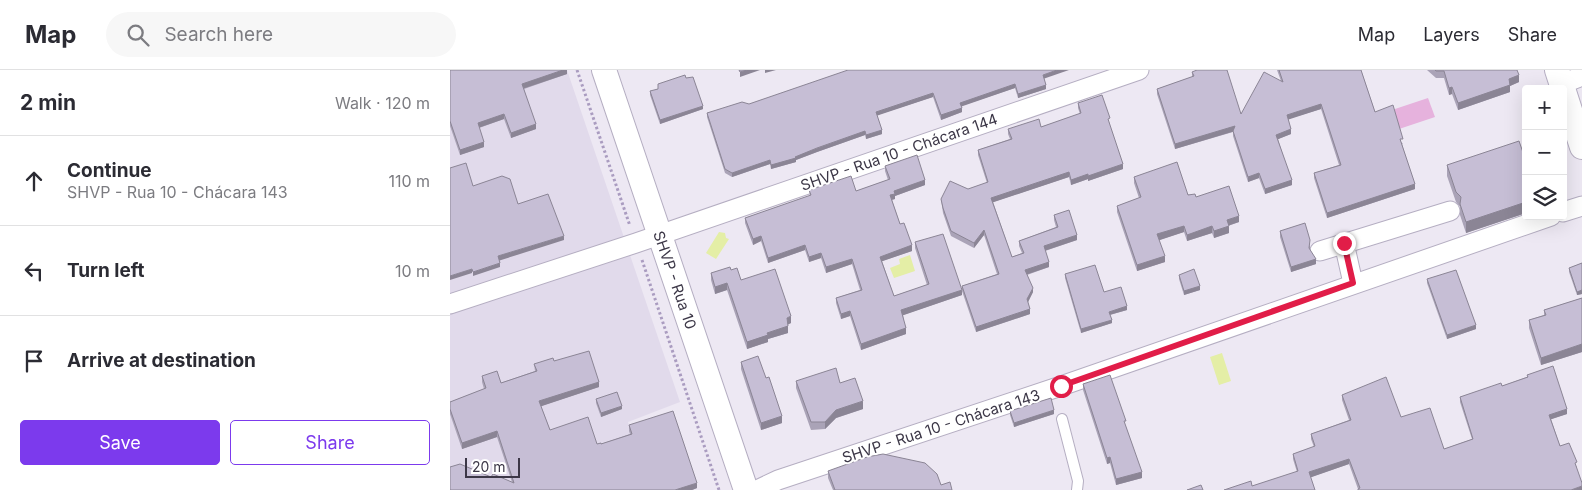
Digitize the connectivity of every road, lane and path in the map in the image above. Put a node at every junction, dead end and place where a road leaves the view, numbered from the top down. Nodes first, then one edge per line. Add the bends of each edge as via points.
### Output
1 (577, 70) edge
2 (604, 70) edge
3 (1139, 70) edge
4 (1567, 77) edge
5 (1582, 147) edge
6 (1582, 206) edge
7 (1450, 211) dead end
8 (1567, 211) edge
9 (1539, 220) edge
10 (660, 234) junction
11 (636, 243) junction
12 (1344, 243) junction
13 (1320, 251) dead end
14 (1353, 283) junction
15 (450, 304) edge
16 (1062, 419) dead end
17 (719, 490) edge
18 (746, 490) edge
19 (757, 490) edge
20 (1076, 490) edge

1 - 11 path
2 - 10 street, SHVP - Rua 10
3 - 10 street, SHVP - Rua 10 - Chácara 144
4 - 5 street
6 - 8 street
7 - 12 street
9 - 14 street, SHVP - Rua 10 - Chácara 143
10 - 11 street, SHVP - Rua 10 - Chácara 144
10 - 18 street, SHVP - Rua 10
11 - 15 street, SHVP - Rua 10 - Chácara 144
11 - 17 path
12 - 13 street
12 - 14 street
14 - 19 street, SHVP - Rua 10 - Chácara 143 via 778,480
16 - 20 lane via 1078,481

